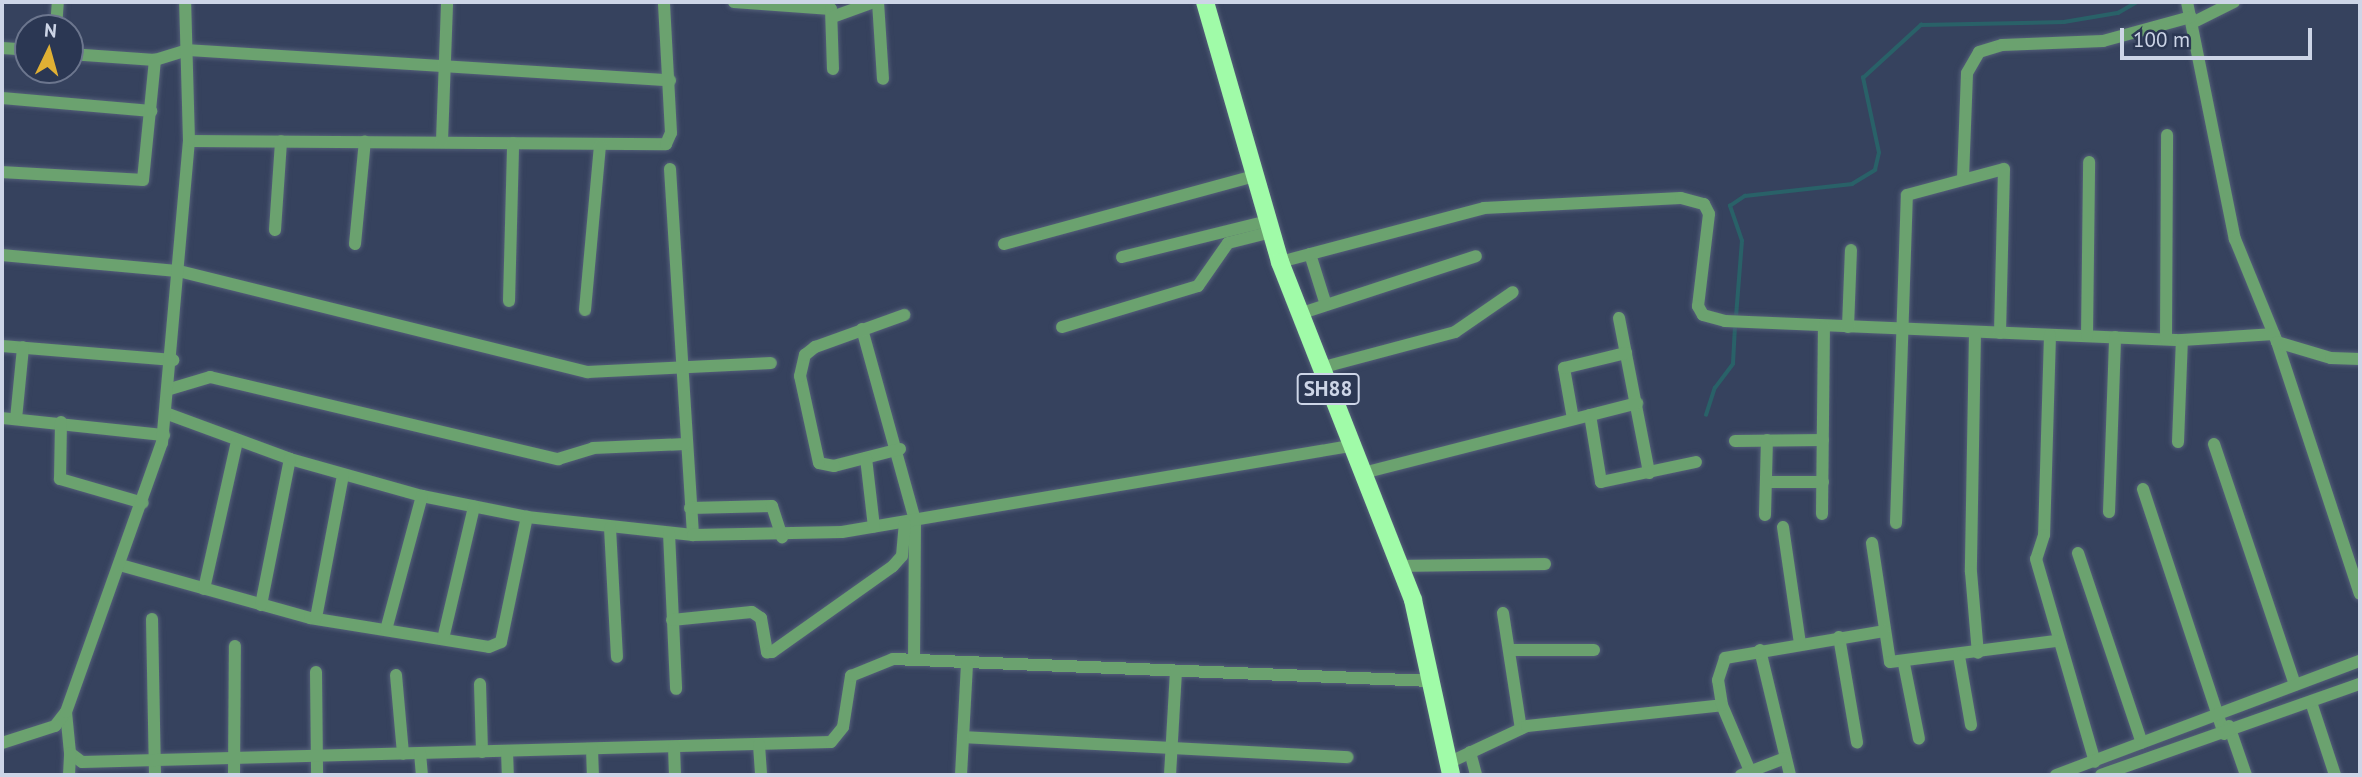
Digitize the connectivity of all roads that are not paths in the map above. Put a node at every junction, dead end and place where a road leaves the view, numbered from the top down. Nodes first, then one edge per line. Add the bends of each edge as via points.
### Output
1 (185, 2) edge
2 (447, 2) edge
3 (664, 2) edge
4 (734, 2) edge
5 (876, 2) edge
6 (1205, 2) edge
7 (2187, 2) edge
8 (2234, 2) edge
9 (835, 16) junction
10 (2191, 20) junction
11 (187, 50) junction
12 (84, 55) edge
13 (155, 61) junction
14 (442, 64) junction
15 (833, 69) dead end
16 (883, 79) dead end
17 (670, 80) junction
18 (2, 98) edge
19 (151, 111) junction
20 (2167, 135) dead end
21 (189, 141) junction
22 (281, 141) junction
23 (365, 141) junction
24 (442, 141) junction
25 (513, 143) junction
26 (600, 146) junction
27 (2089, 162) dead end
28 (670, 169) dead end
29 (2, 172) edge
30 (1254, 176) junction
31 (1964, 178) junction
32 (1269, 226) junction
33 (275, 230) dead end
34 (355, 244) dead end
35 (1004, 244) dead end
36 (1851, 250) dead end
37 (1310, 254) junction
38 (2, 255) edge
39 (1476, 256) dead end
40 (1122, 257) dead end
41 (1280, 262) junction
42 (179, 271) junction
43 (1513, 292) dead end
44 (509, 301) dead end
45 (1326, 305) junction
46 (586, 310) dead end
47 (1299, 314) junction
48 (904, 315) dead end
49 (1619, 318) dead end
50 (1062, 327) dead end
51 (1824, 327) junction
52 (1848, 327) junction
53 (862, 329) junction
54 (1898, 329) junction
55 (1975, 332) junction
56 (2000, 333) junction
57 (2050, 335) junction
58 (2087, 336) junction
59 (2115, 337) junction
60 (2275, 338) junction
61 (2166, 339) junction
62 (2182, 340) junction
63 (2, 346) edge
64 (23, 347) junction
65 (1626, 353) junction
66 (2360, 359) edge
67 (173, 360) junction
68 (771, 363) dead end
69 (679, 366) junction
70 (1320, 368) junction
71 (170, 389) junction
72 (1637, 403) junction
73 (167, 414) junction
74 (1590, 415) junction
75 (2, 418) edge
76 (16, 419) junction
77 (1573, 419) junction
78 (61, 422) junction
79 (164, 435) junction
80 (1767, 440) junction
81 (1823, 440) junction
82 (237, 441) junction
83 (1735, 441) dead end
84 (2178, 442) dead end
85 (2214, 443) dead end
86 (685, 444) junction
87 (1350, 446) junction
88 (900, 449) junction
89 (866, 458) junction
90 (290, 459) junction
91 (1696, 462) dead end
92 (1363, 473) junction
93 (1649, 474) junction
94 (343, 475) junction
95 (1766, 482) junction
96 (1823, 482) junction
97 (2143, 489) dead end
98 (422, 496) junction
99 (143, 503) junction
100 (474, 507) junction
101 (690, 508) junction
102 (2109, 512) dead end
103 (1822, 514) dead end
104 (1765, 515) dead end
105 (527, 517) junction
106 (910, 522) junction
107 (1896, 523) dead end
108 (874, 527) junction
109 (1783, 527) dead end
110 (610, 528) junction
111 (669, 533) junction
112 (693, 535) junction
113 (782, 537) junction
114 (1872, 543) dead end
115 (2078, 553) dead end
116 (1545, 564) dead end
117 (120, 565) junction
118 (1399, 566) junction
119 (204, 589) junction
120 (2360, 594) edge
121 (261, 605) junction
122 (1503, 614) dead end
123 (316, 618) junction
124 (152, 619) dead end
125 (673, 620) junction
126 (386, 629) junction
127 (1884, 631) junction
128 (1839, 637) junction
129 (443, 639) junction
130 (2056, 641) junction
131 (1800, 644) junction
132 (235, 646) dead end
133 (1509, 650) junction
134 (1594, 650) dead end
135 (1760, 650) junction
136 (1978, 653) junction
137 (1959, 656) junction
138 (617, 657) dead end
139 (914, 660) junction
140 (2360, 661) edge
141 (967, 663) junction
142 (1905, 664) junction
143 (1176, 671) junction
144 (316, 672) dead end
145 (396, 675) dead end
146 (1431, 681) junction
147 (480, 684) dead end
148 (2360, 684) edge
149 (2295, 685) junction
150 (676, 689) dead end
151 (2311, 702) junction
152 (1723, 705) junction
153 (66, 712) junction
154 (2220, 713) junction
155 (1971, 725) dead end
156 (1521, 729) junction
157 (2228, 732) junction
158 (963, 737) junction
159 (1919, 739) dead end
160 (2, 743) edge
161 (1857, 743) dead end
162 (2142, 743) junction
163 (760, 745) junction
164 (1171, 746) junction
165 (674, 747) junction
166 (592, 749) junction
167 (507, 751) junction
168 (482, 752) junction
169 (1470, 752) junction
170 (70, 753) junction
171 (420, 753) junction
172 (403, 754) junction
173 (317, 756) junction
174 (1347, 757) dead end
175 (234, 758) junction
176 (1785, 758) junction
177 (156, 760) junction
178 (2087, 768) edge
179 (1450, 769) edge
180 (1755, 772) edge
181 (69, 775) edge
182 (155, 775) edge
183 (234, 775) edge
184 (317, 775) edge
185 (422, 775) edge
186 (508, 775) edge
187 (593, 775) edge
188 (675, 775) edge
189 (761, 775) edge
190 (961, 775) edge
191 (1170, 775) edge
192 (1476, 775) edge
193 (1790, 775) edge
194 (2056, 775) edge
195 (2101, 775) edge
196 (2246, 775) edge
197 (2335, 775) edge

1 - 11 street
2 - 14 street
3 - 17 street
4 - 9 street via 822,6
5 - 9 street
5 - 16 street
6 - 30 main road, SH88
7 - 10 street
8 - 10 street
9 - 15 street
10 - 31 street via 2103,41 2002,45 1979,52 1967,73
10 - 60 street via 2235,239
11 - 13 street
11 - 14 street
11 - 21 street
12 - 13 street
13 - 19 street
14 - 17 street
14 - 24 street
17 - 26 street via 666,144
18 - 19 street
19 - 29 street via 143,180
20 - 61 street
21 - 22 street
21 - 42 street
22 - 23 street
22 - 33 street
23 - 24 street
23 - 34 street
24 - 25 street
25 - 26 street
25 - 44 street
26 - 46 street
27 - 58 street
28 - 69 street
30 - 32 main road, SH88
30 - 35 street
31 - 54 street via 1904,199
31 - 56 street via 1998,168 2006,173
32 - 40 street
32 - 41 main road, SH88
32 - 50 street via 1228,243 1198,286
36 - 52 street
37 - 41 street
37 - 45 street
37 - 51 street via 1483,208 1688,199 1704,204 1709,214 1698,306 1703,315 1725,321
38 - 42 street
39 - 45 street
41 - 47 main road, SH88
42 - 67 street
42 - 69 street via 588,372
43 - 70 street via 1455,332
45 - 47 street
47 - 70 main road, SH88
48 - 53 street
49 - 65 street
51 - 52 street
51 - 81 street
52 - 54 street
53 - 88 street
53 - 89 street via 815,346 805,355 800,376 816,460 827,467
54 - 55 street
54 - 107 street
55 - 56 street
55 - 136 street via 1971,572
56 - 57 street
57 - 58 street
57 - 130 street via 2044,535 2036,559
58 - 59 street
59 - 61 street
59 - 102 street
60 - 62 street
60 - 66 street via 2311,354
60 - 120 street
61 - 62 street
62 - 84 street
63 - 64 street
64 - 67 street
64 - 76 street
65 - 72 street
65 - 77 street via 1564,368
67 - 71 street
68 - 69 street
69 - 86 street
70 - 87 main road, SH88
71 - 73 street
71 - 86 street via 210,377 558,459 593,448
72 - 74 street
72 - 93 street
73 - 79 street
73 - 82 street
74 - 77 street
74 - 93 street via 1601,482
75 - 76 street
76 - 78 street
77 - 92 street
78 - 79 street
78 - 99 street via 60,479
79 - 99 street
80 - 81 street
80 - 83 street
80 - 95 street
81 - 96 street
82 - 90 street
82 - 119 street
85 - 149 street
86 - 101 street
87 - 92 main road, SH88
87 - 106 street
88 - 89 street
88 - 106 street
89 - 108 street
90 - 94 street
90 - 121 street
91 - 93 street
92 - 118 main road, SH88
94 - 98 street
94 - 123 street
95 - 96 street
95 - 104 street
96 - 103 street
97 - 154 street
98 - 100 street
98 - 126 street
99 - 117 street
100 - 105 street
100 - 129 street
101 - 112 street
101 - 113 street via 766,504 775,511
105 - 110 street
105 - 129 street via 501,642 489,647
106 - 108 street
106 - 125 street via 902,555 893,566 772,652 767,652 761,618 752,612
106 - 139 street
108 - 113 street
109 - 131 street
110 - 111 street
110 - 138 street
111 - 112 street
111 - 125 street
112 - 113 street
114 - 127 street
115 - 162 street
116 - 118 street
117 - 119 street
117 - 153 street
118 - 146 main road, SH88
119 - 121 street
121 - 123 street
122 - 133 street
123 - 126 street
124 - 177 street
125 - 150 street
126 - 129 street
127 - 128 street
127 - 142 street via 1890,662
128 - 131 street
128 - 161 street
130 - 136 street
130 - 178 street
131 - 135 street
132 - 175 street
133 - 134 street
133 - 156 street
135 - 152 street via 1734,654 1719,666
135 - 176 street
136 - 137 street
137 - 142 street
137 - 155 street
139 - 141 street
139 - 163 street via 876,662 851,676 842,727 831,742
140 - 149 street
141 - 143 street
141 - 158 street
142 - 159 street
143 - 146 street
143 - 164 street
144 - 173 street
145 - 172 street
146 - 179 main road, SH88
147 - 168 street
148 - 151 street
149 - 154 street
151 - 157 street
151 - 197 street
152 - 156 street via 1558,719
152 - 180 street
153 - 160 street via 55,726
153 - 170 street
154 - 157 street
154 - 162 street
156 - 169 street
157 - 195 street
157 - 196 street
158 - 164 street
158 - 190 street
162 - 178 street
163 - 165 street
163 - 189 street
164 - 174 street
164 - 191 street
165 - 166 street
165 - 188 street
166 - 167 street
166 - 187 street
167 - 168 street
167 - 186 street
168 - 171 street
169 - 179 street
169 - 192 street
170 - 177 street via 82,762
170 - 181 street
171 - 172 street
171 - 185 street
172 - 173 street
173 - 175 street
173 - 184 street
175 - 177 street
175 - 183 street
176 - 180 street
176 - 193 street
177 - 182 street
178 - 194 street

